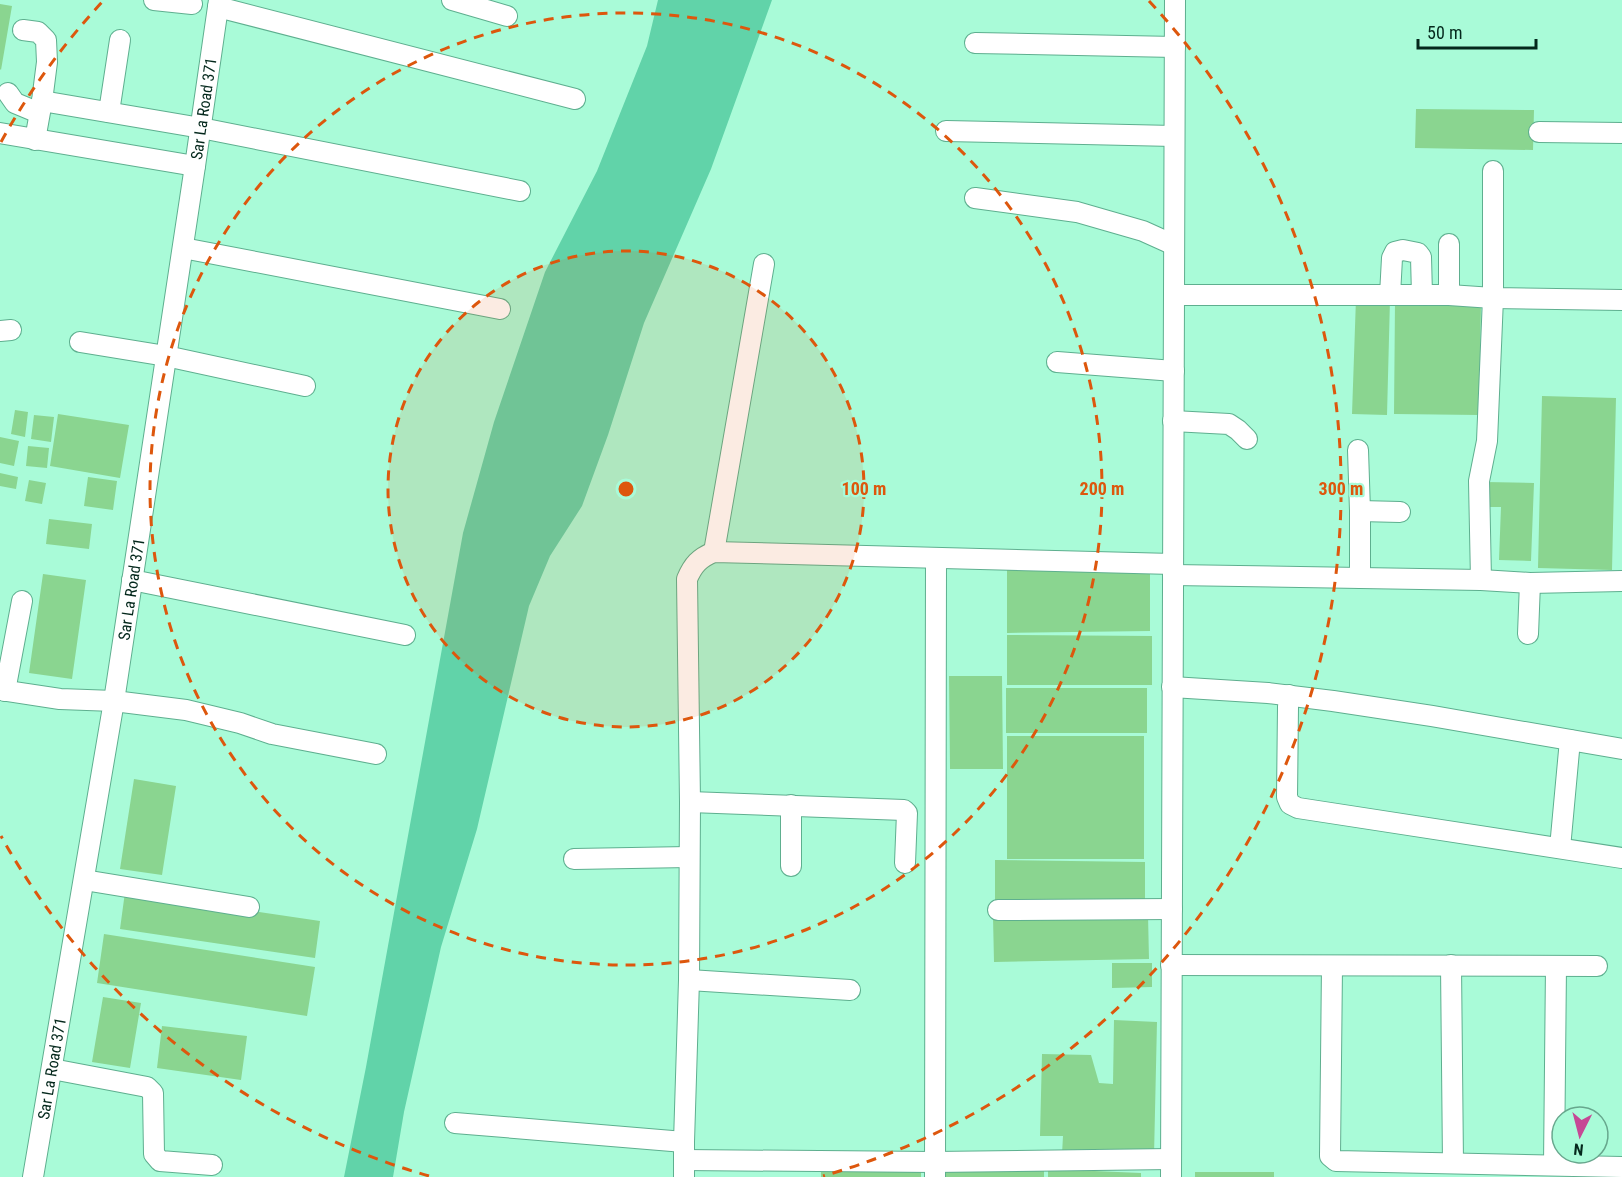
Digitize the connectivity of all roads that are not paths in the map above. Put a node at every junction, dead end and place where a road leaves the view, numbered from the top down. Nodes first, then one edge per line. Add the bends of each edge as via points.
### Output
1 (154, 0) edge
2 (452, 0) edge
3 (1175, 0) edge
4 (192, 3) dead end
5 (218, 3) edge
6 (507, 16) dead end
7 (23, 30) dead end
8 (120, 40) dead end
9 (975, 43) dead end
10 (1175, 47) junction
11 (8, 93) dead end
12 (575, 99) dead end
13 (40, 107) junction
14 (109, 112) junction
15 (201, 128) junction
16 (946, 131) dead end
17 (1539, 132) dead end
18 (1622, 133) edge
19 (0, 134) edge
20 (1174, 136) junction
21 (34, 140) junction
22 (195, 166) junction
23 (1493, 171) dead end
24 (520, 191) dead end
25 (975, 198) dead end
26 (1174, 245) junction
27 (183, 248) junction
28 (764, 264) dead end
29 (1421, 268) junction
30 (1390, 294) junction
31 (1174, 295) junction
32 (1422, 295) junction
33 (1449, 295) junction
34 (1493, 298) junction
35 (1622, 300) edge
36 (500, 309) dead end
37 (80, 342) dead end
38 (166, 356) junction
39 (1058, 362) dead end
40 (1174, 371) junction
41 (305, 386) dead end
42 (1173, 422) junction
43 (1247, 440) dead end
44 (1358, 450) dead end
45 (1360, 510) junction
46 (1400, 512) dead end
47 (714, 552) junction
48 (936, 558) junction
49 (1173, 570) junction
50 (1360, 578) junction
51 (132, 580) junction
52 (1481, 580) junction
53 (1622, 581) edge
54 (1530, 583) junction
55 (22, 601) dead end
56 (1528, 634) dead end
57 (405, 635) dead end
58 (1173, 687) junction
59 (3, 690) edge
60 (1289, 695) junction
61 (114, 701) junction
62 (1570, 740) junction
63 (1622, 749) edge
64 (376, 754) dead end
65 (690, 802) junction
66 (791, 806) junction
67 (1560, 848) junction
68 (689, 857) junction
69 (1622, 858) edge
70 (574, 859) dead end
71 (905, 863) dead end
72 (791, 866) dead end
73 (84, 880) junction
74 (249, 907) dead end
75 (1172, 909) junction
76 (999, 910) dead end
77 (1172, 965) junction
78 (1332, 966) junction
79 (1451, 966) junction
80 (1556, 966) junction
81 (1596, 966) dead end
82 (688, 980) junction
83 (850, 990) dead end
84 (52, 1069) junction
85 (455, 1123) dead end
86 (684, 1160) edge
87 (1453, 1163) junction
88 (212, 1165) dead end
89 (1622, 1167) edge
90 (1171, 1168) edge
91 (935, 1169) edge
92 (1558, 1169) edge
93 (33, 1177) edge

1 - 4 street
2 - 6 street
3 - 10 street
5 - 12 street
5 - 15 street, Sar La Road 371
7 - 13 street via 38,32 46,40
8 - 14 street
9 - 10 street
10 - 20 street
11 - 13 street via 15,102
13 - 14 street
13 - 21 street
14 - 15 street
15 - 22 street, Sar La Road 371
15 - 24 street
16 - 20 street
17 - 18 street
19 - 21 street
20 - 26 street
21 - 22 street
22 - 27 street, Sar La Road 371
23 - 34 street
25 - 26 street via 1077,212 1143,231
26 - 31 street
27 - 36 street
27 - 38 street, Sar La Road 371
28 - 47 street
29 - 30 street via 1418,253 1395,252
29 - 32 street
29 - 33 street via 1449,252
30 - 31 street
30 - 32 street
31 - 40 street
32 - 33 street
33 - 34 street
34 - 35 street
34 - 52 street via 1487,441 1479,481
37 - 38 street
38 - 41 street
38 - 51 street, Sar La Road 371
39 - 40 street
40 - 42 street
42 - 43 street via 1228,424
42 - 49 street
44 - 45 street
45 - 46 street
45 - 50 street
47 - 48 street
47 - 65 street via 692,566 687,579
48 - 49 street
48 - 91 street
49 - 50 street
49 - 58 street
50 - 52 street
51 - 57 street
51 - 61 street, Sar La Road 371
52 - 54 street
53 - 54 street
54 - 56 street
55 - 59 street
58 - 60 street
58 - 75 street
59 - 61 street via 60,699
60 - 62 street
60 - 67 street via 1290,804
61 - 64 street via 186,710 272,735
61 - 73 street, Sar La Road 371
62 - 63 street
62 - 67 street
65 - 66 street
65 - 68 street
66 - 71 street via 906,811
66 - 72 street
67 - 69 street
68 - 70 street
68 - 82 street
73 - 74 street
73 - 84 street, Sar La Road 371
75 - 76 street
75 - 77 street
77 - 78 street
77 - 90 street
78 - 79 street
78 - 87 street via 1330,1156 1336,1161
79 - 80 street
79 - 87 street
80 - 81 street
80 - 92 street
82 - 83 street
82 - 86 street
84 - 88 street via 147,1087 153,1094 154,1154 160,1161
84 - 93 street, Sar La Road 371
85 - 86 street
86 - 91 street
87 - 92 street
89 - 92 street
90 - 91 street

